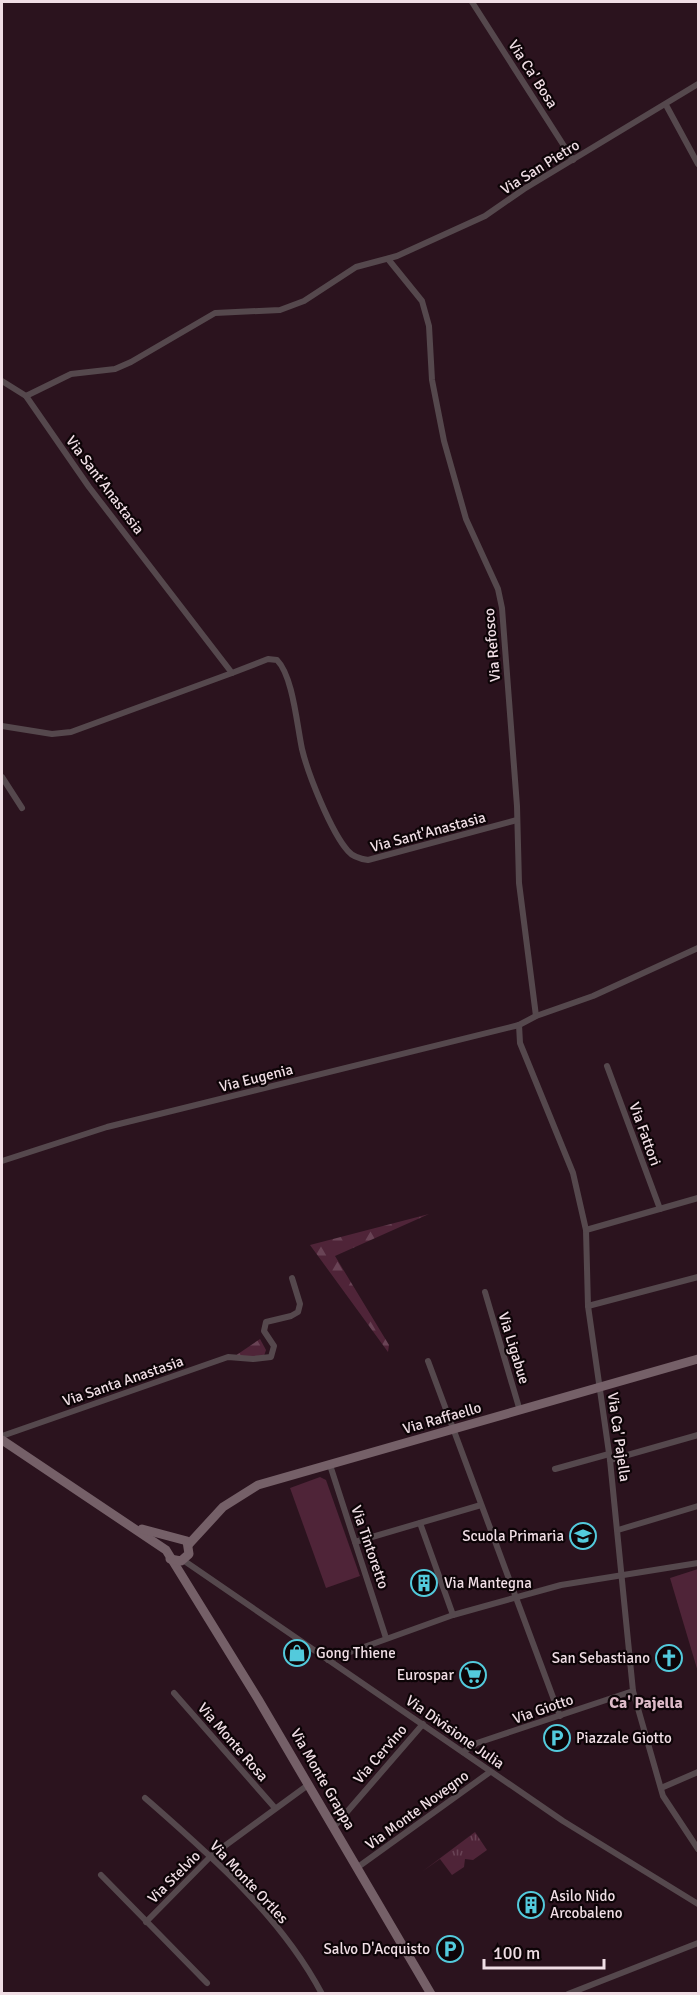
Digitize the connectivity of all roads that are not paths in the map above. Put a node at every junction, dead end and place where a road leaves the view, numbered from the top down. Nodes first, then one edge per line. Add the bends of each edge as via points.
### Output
1 (472, 2) edge
2 (699, 84) edge
3 (666, 105) junction
4 (573, 160) junction
5 (699, 164) edge
6 (388, 259) junction
7 (2, 381) edge
8 (26, 396) junction
9 (232, 673) junction
10 (2, 726) edge
11 (2, 777) edge
12 (22, 808) dead end
13 (517, 820) junction
14 (699, 948) edge
15 (536, 1016) junction
16 (519, 1025) junction
17 (607, 1066) dead end
18 (2, 1161) edge
19 (699, 1198) edge
20 (660, 1209) junction
21 (586, 1230) junction
22 (699, 1277) edge
23 (292, 1278) dead end
24 (484, 1292) dead end
25 (588, 1306) junction
26 (699, 1359) edge
27 (428, 1360) dead end
28 (600, 1389) junction
29 (520, 1411) junction
30 (454, 1430) junction
31 (699, 1435) edge
32 (3, 1442) edge
33 (610, 1457) junction
34 (330, 1465) junction
35 (555, 1469) dead end
36 (481, 1505) junction
37 (699, 1506) edge
38 (420, 1523) junction
39 (131, 1526) junction
40 (204, 1526) junction
41 (618, 1530) junction
42 (177, 1538) junction
43 (355, 1542) junction
44 (189, 1544) junction
45 (168, 1554) junction
46 (186, 1557) junction
47 (699, 1563) edge
48 (620, 1576) junction
49 (187, 1581) junction
50 (515, 1598) junction
51 (453, 1615) junction
52 (386, 1638) junction
53 (328, 1660) junction
54 (633, 1691) junction
55 (174, 1693) dead end
56 (560, 1716) junction
57 (423, 1724) junction
58 (463, 1752) junction
59 (490, 1772) junction
60 (699, 1772) edge
61 (308, 1785) junction
62 (661, 1788) junction
63 (145, 1798) dead end
64 (275, 1808) junction
65 (333, 1828) junction
66 (699, 1849) edge
67 (211, 1856) junction
68 (358, 1867) junction
69 (101, 1875) dead end
70 (699, 1904) edge
71 (146, 1922) junction
72 (699, 1943) edge
73 (207, 1983) dead end
74 (322, 1994) edge
75 (431, 1994) edge
76 (568, 1994) edge

1 - 4 street, Via Ca' Bosa
2 - 3 street, Via San Pietro
3 - 4 street, Via San Pietro
3 - 5 street
4 - 6 street, Via San Pietro via 485,216
6 - 8 street via 356,267 304,301 280,310 215,313 131,362 115,369 71,374
6 - 13 street, Via Refosco via 422,301 429,326 432,380 444,441 466,519 498,589 506,640
7 - 8 street
8 - 9 street, Via Sant'Anastasia via 89,487
9 - 10 street, Via Sant'Anastasia via 71,732 52,734
9 - 13 street, Via Sant'Anastasia via 268,659 282,664 303,752 326,812 354,856 368,860
11 - 12 street
13 - 15 street, Via Refosco via 519,883
14 - 15 street via 593,996
15 - 16 street
16 - 18 street, Via Eugenia via 107,1127
16 - 21 street, Via Ca' Pajella via 520,1043 573,1173
17 - 20 street, Via Fattori
19 - 20 street
20 - 21 street
21 - 25 street, Via Ca' Pajella
22 - 25 street
23 - 32 street, Via Santa Anastasia via 300,1304 298,1312 266,1322 264,1331 274,1346 271,1357 228,1357
24 - 29 street, Via Ligabue
25 - 28 street, Via Ca' Pajella
26 - 28 main road, Via Raffaello
27 - 30 street
28 - 29 main road, Via Raffaello
28 - 33 street, Via Ca' Pajella
29 - 30 main road, Via Raffaello
30 - 34 main road, Via Raffaello
30 - 36 street
31 - 33 street
32 - 39 main road
33 - 35 street
33 - 41 street, Via Ca' Pajella
34 - 40 main road, Via Raffaello via 258,1485 223,1507
34 - 43 street, Via Tintoretto
36 - 38 street
36 - 50 street
37 - 41 street
38 - 43 street
38 - 51 street
39 - 42 main road
39 - 45 main road
40 - 42 main road, Via Raffaello
40 - 44 main road, Via Raffaello
41 - 48 street, Via Ca' Pajella
42 - 44 main road
42 - 45 main road via 168,1542
43 - 52 street, Via Tintoretto
44 - 46 main road, Via Monte Grappa
45 - 46 main road
45 - 49 main road, Via Monte Grappa
46 - 49 main road, Via Monte Grappa
46 - 53 street, Via Divisione Julia via 202,1574
47 - 48 street
48 - 50 street via 561,1585
48 - 54 street, Via Ca' Pajella
49 - 61 main road, Via Monte Grappa
50 - 51 street
50 - 56 street
51 - 52 street
52 - 53 street
53 - 57 street, Via Divisione Julia
54 - 56 street, Via Giotto
54 - 62 street, Via Ca' Pajella
55 - 64 street, Via Monte Rosa
56 - 58 street, Via Giotto via 477,1743
57 - 58 street, Via Divisione Julia
57 - 65 street, Via Cervino
58 - 59 street, Via Divisione Julia
59 - 68 street, Via Monte Novegno
59 - 70 street, Via Divisione Julia
60 - 62 street
61 - 64 street, Via Stelvio
61 - 65 main road, Via Monte Grappa
62 - 66 street, Via Ca' Pajella
63 - 67 street, Via Monte Ortles
64 - 67 street, Via Stelvio
65 - 68 main road, Via Monte Grappa
67 - 71 street, Via Stelvio
67 - 74 street, Via Monte Ortles via 268,1917
68 - 75 main road, Via Monte Grappa
69 - 71 street
71 - 73 street
72 - 76 street

